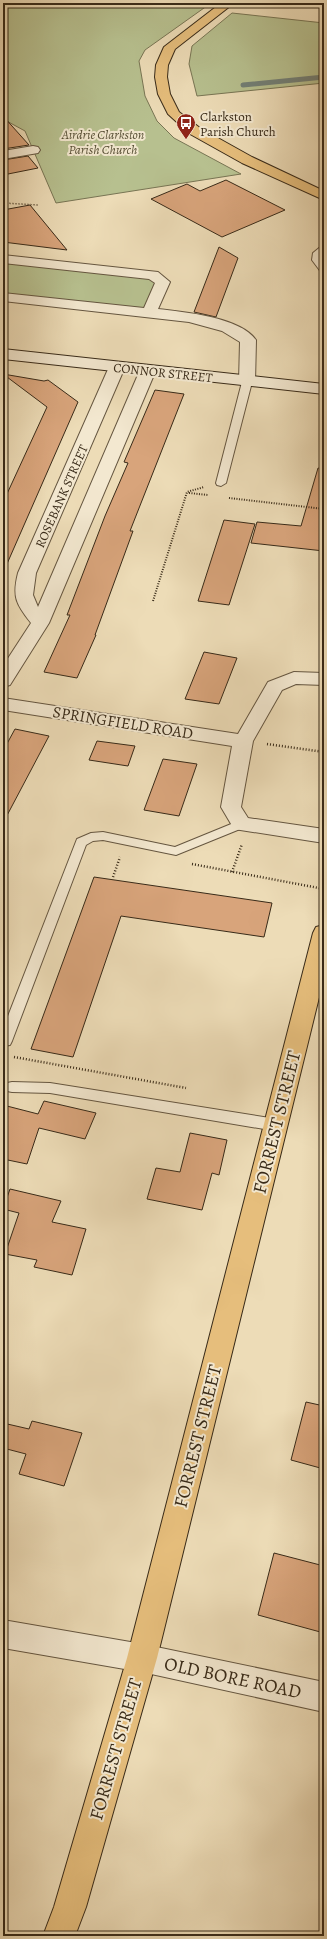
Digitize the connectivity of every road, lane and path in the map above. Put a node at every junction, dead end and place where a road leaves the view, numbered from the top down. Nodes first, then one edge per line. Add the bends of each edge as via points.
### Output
1 (228, 3) edge
2 (33, 150) dead end
3 (3, 155) edge
4 (324, 196) edge
5 (3, 202) edge
6 (38, 205) dead end
7 (324, 247) edge
8 (3, 259) edge
9 (324, 270) edge
10 (3, 297) edge
11 (149, 312) junction
12 (3, 354) edge
13 (117, 367) junction
14 (148, 370) junction
15 (247, 382) junction
16 (324, 390) edge
17 (221, 483) joint
18 (187, 492) junction
19 (210, 495) dead end
20 (225, 497) dead end
21 (324, 509) edge
22 (153, 601) dead end
23 (40, 623) junction
24 (324, 679) edge
25 (3, 681) edge
26 (3, 704) edge
27 (243, 741) junction
28 (324, 752) edge
29 (241, 824) junction
30 (324, 836) edge
31 (123, 851) dead end
32 (185, 863) dead end
33 (232, 872) junction
34 (112, 877) dead end
35 (324, 889) edge
36 (324, 933) edge
37 (5, 1041) joint
38 (12, 1087) dead end
39 (209, 1114) junction
40 (276, 1124) junction
41 (3, 1634) edge
42 (142, 1658) junction
43 (324, 1697) edge
44 (59, 1936) edge

1 - 4 main road via 170,47 162,65 164,94 174,114 195,131 247,160
2 - 3 street
5 - 6 path
7 - 9 lane via 316,255 316,260
8 - 11 street via 153,275 163,282
10 - 11 street
11 - 15 street via 189,317 218,324 242,334 248,340
12 - 13 street, CONNOR STREET
13 - 14 street, CONNOR STREET
13 - 23 street, ROSEBANK STREET via 27,573 23,599
14 - 15 street, CONNOR STREET
14 - 23 street, ROSEBANK STREET
15 - 16 street, CONNOR STREET
15 - 17 lane
17 - 18 path
18 - 19 path
18 - 22 path
20 - 21 path
23 - 25 street, ROSEBANK STREET
24 - 27 street via 294,678 275,686
26 - 27 street, SPRINGFIELD ROAD
27 - 28 path
27 - 29 street via 231,807
29 - 30 street
29 - 33 path via 244,836
29 - 37 lane via 176,850 103,836 91,837 81,842
31 - 34 path
32 - 33 path
33 - 35 path
36 - 40 main road, FORREST STREET
37 - 39 path via 13,1057 191,1089
38 - 39 lane via 50,1088
39 - 40 lane
40 - 42 main road, FORREST STREET
41 - 42 street, OLD BORE ROAD
42 - 43 street, OLD BORE ROAD
42 - 44 main road, FORREST STREET via 70,1907

